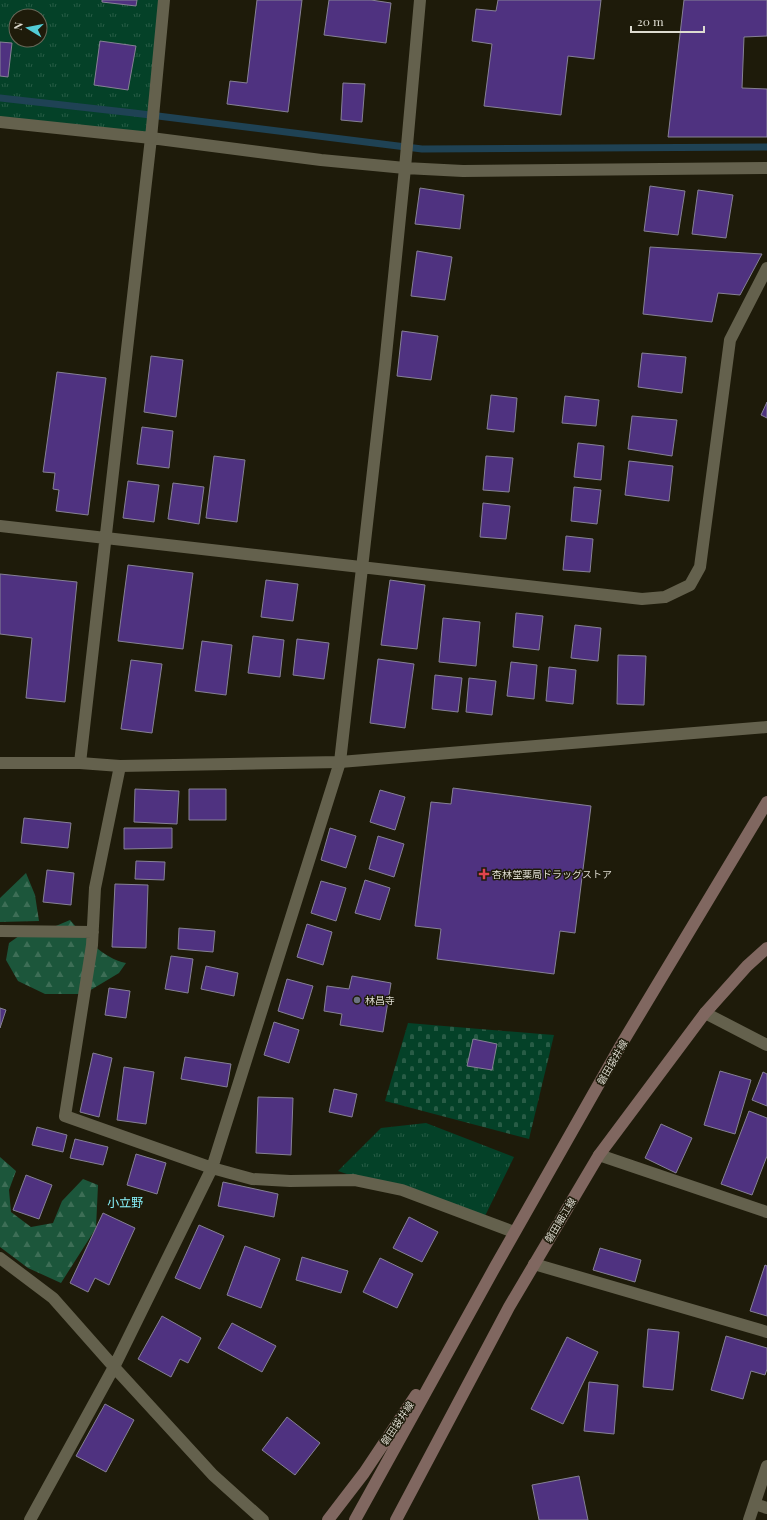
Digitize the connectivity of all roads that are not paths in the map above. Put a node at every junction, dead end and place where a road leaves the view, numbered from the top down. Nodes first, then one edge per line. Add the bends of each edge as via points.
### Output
1 (164, 0) edge
2 (420, 0) edge
3 (0, 122) edge
4 (151, 138) junction
5 (405, 168) junction
6 (767, 168) edge
7 (767, 268) edge
8 (0, 526) edge
9 (105, 538) junction
10 (362, 568) junction
11 (767, 727) edge
12 (340, 762) junction
13 (0, 763) edge
14 (80, 763) junction
15 (120, 766) junction
16 (767, 802) edge
17 (0, 931) edge
18 (93, 932) junction
19 (767, 948) edge
20 (705, 1013) junction
21 (767, 1045) edge
22 (598, 1155) junction
23 (212, 1168) junction
24 (767, 1212) edge
25 (514, 1232) junction
26 (0, 1258) edge
27 (534, 1264) junction
28 (463, 1325) junction
29 (767, 1332) edge
30 (114, 1367) junction
31 (767, 1466) edge
32 (755, 1504) junction
33 (767, 1508) edge
34 (30, 1520) edge
35 (263, 1520) edge
36 (328, 1520) edge
37 (355, 1520) edge
38 (396, 1520) edge
39 (750, 1520) edge

1 - 4 street
2 - 5 street
3 - 4 street
4 - 5 street
4 - 9 street
5 - 6 street via 463,171
5 - 10 street
7 - 10 street via 730,340 700,567 690,585 665,597 642,599
8 - 9 street
9 - 10 street
9 - 14 street
10 - 12 street
11 - 12 street
12 - 15 street
12 - 23 street
13 - 14 street
14 - 15 street
15 - 18 street via 95,888
16 - 25 main road, 磐田袋井線 via 621,1045
17 - 18 street
18 - 23 street via 65,1116
19 - 20 main road, 磐田細江線 via 747,966
20 - 21 street
20 - 22 main road, 磐田細江線
22 - 24 street
22 - 27 main road, 磐田細江線
23 - 25 street via 252,1179 354,1180 402,1190
23 - 30 street
25 - 28 main road, 磐田袋井線
26 - 30 street via 53,1298
27 - 29 street
27 - 38 main road, 磐田細江線
28 - 36 main road, 磐田袋井線 via 364,1473
28 - 37 main road, 磐田袋井線
30 - 34 street
30 - 35 street via 213,1475
31 - 32 street
32 - 33 street
32 - 39 street

